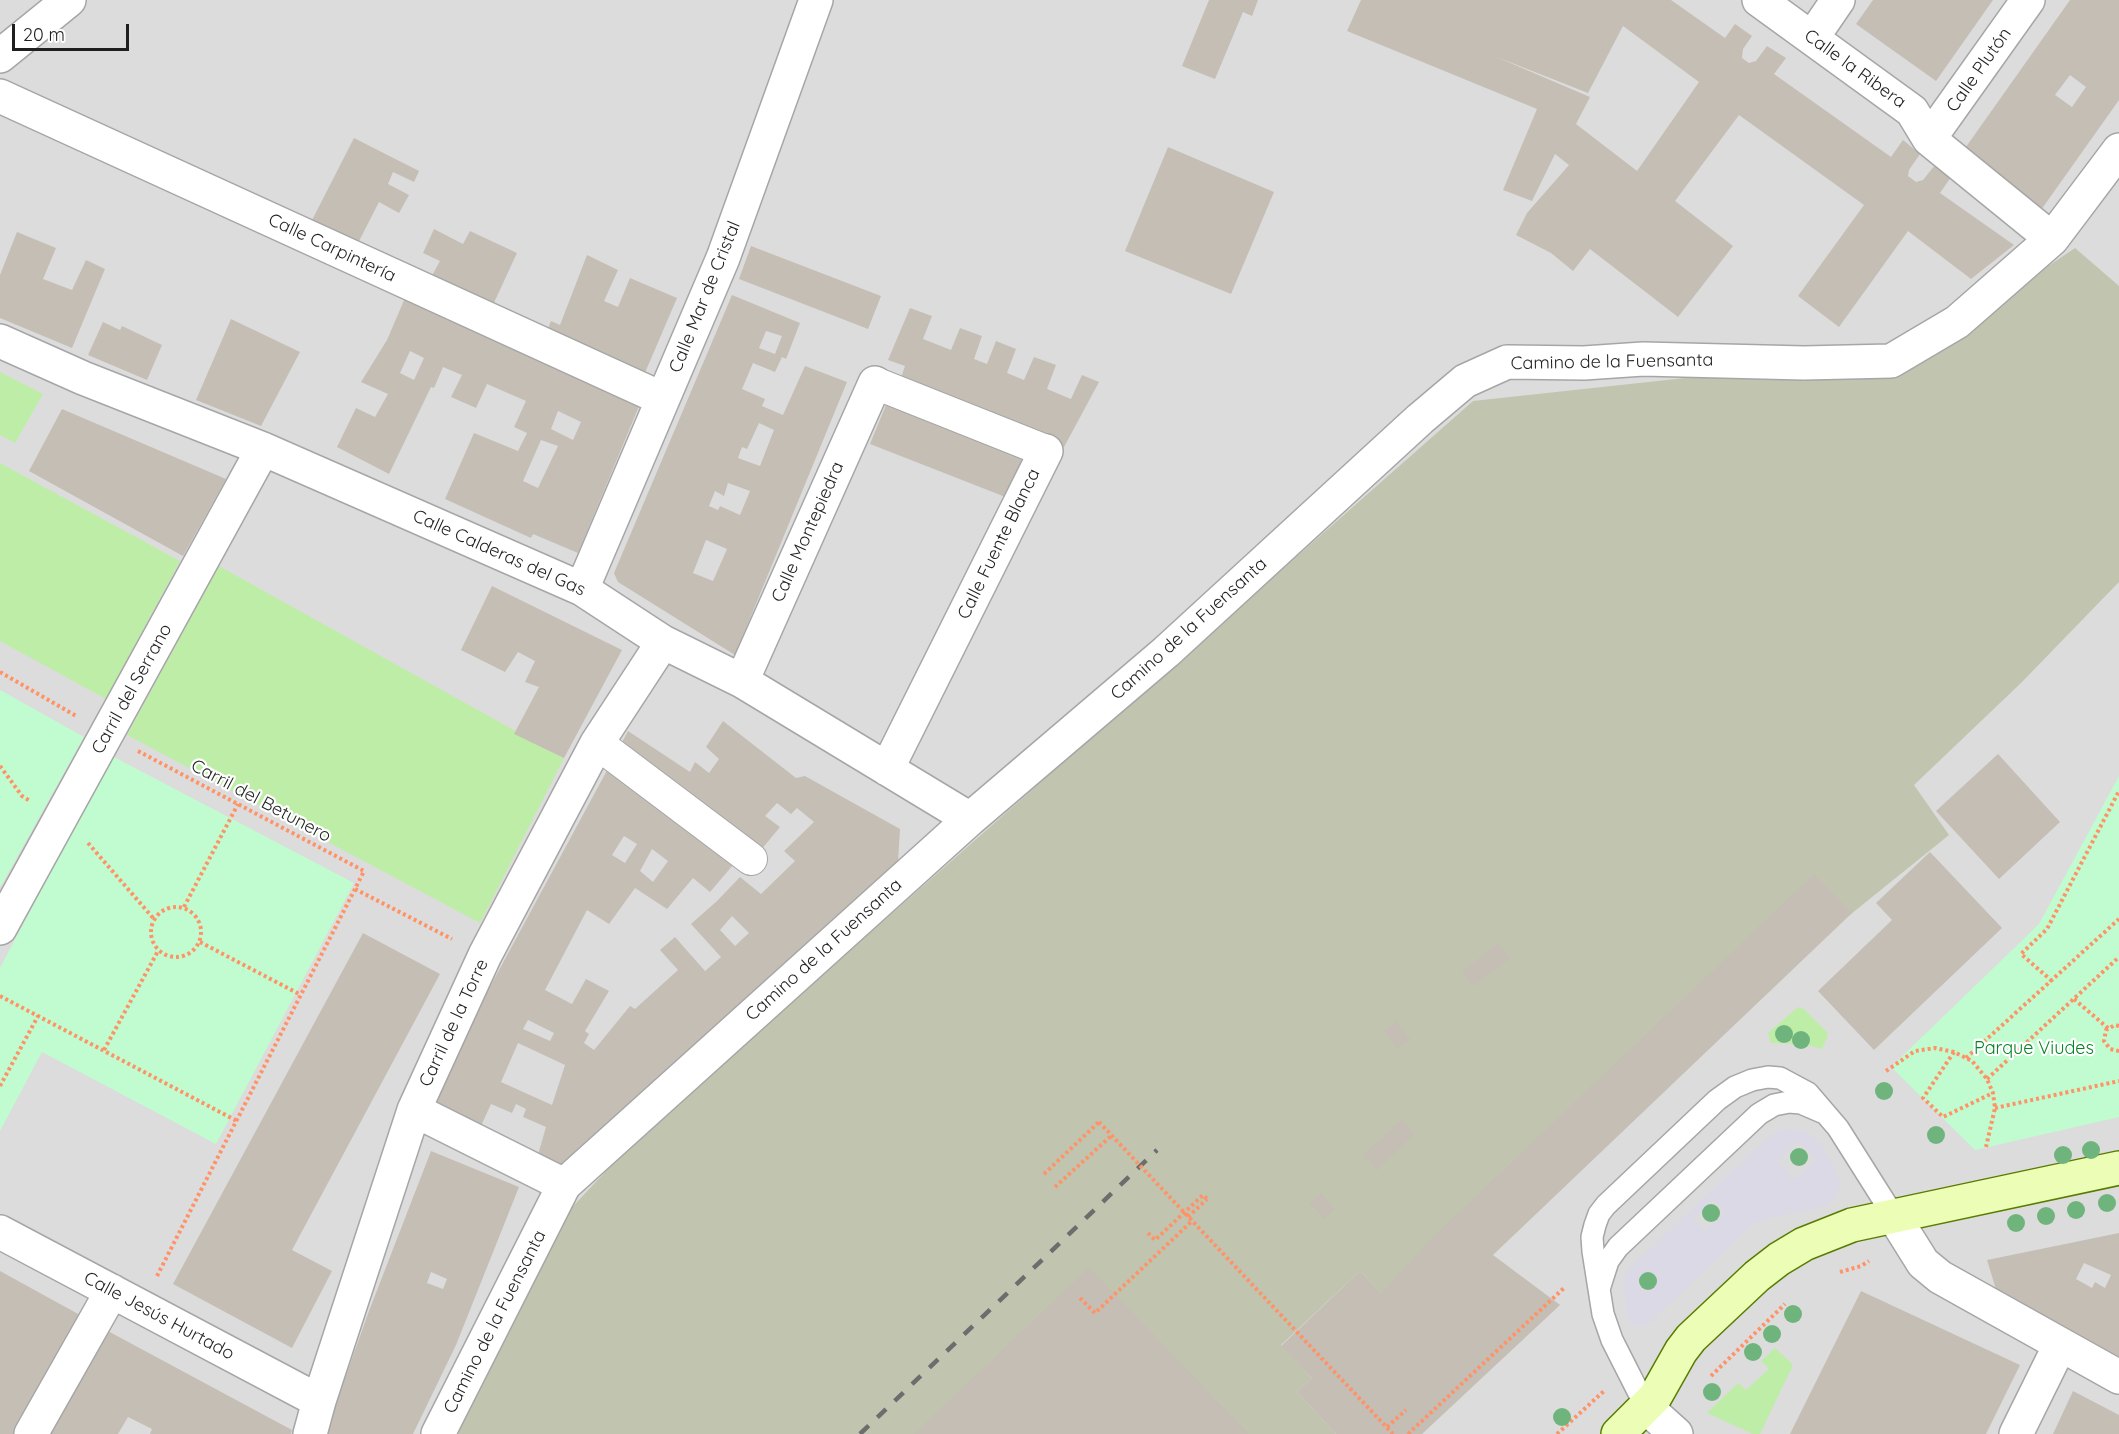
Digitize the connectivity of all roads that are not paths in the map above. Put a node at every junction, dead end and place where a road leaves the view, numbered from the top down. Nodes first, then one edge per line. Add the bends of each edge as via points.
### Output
1 (69, 0) edge
2 (816, 0) edge
3 (1759, 0) edge
4 (1838, 0) edge
5 (2028, 0) edge
6 (1812, 38) junction
7 (0, 56) edge
8 (0, 96) edge
9 (1929, 139) junction
10 (2119, 150) edge
11 (2052, 239) junction
12 (0, 341) edge
13 (875, 383) joint
14 (663, 399) junction
15 (263, 449) junction
16 (1046, 451) joint
17 (582, 589) junction
18 (663, 642) junction
19 (742, 681) junction
20 (597, 743) junction
21 (887, 769) junction
22 (970, 819) junction
23 (751, 859) dead end
24 (0, 928) edge
25 (414, 1110) junction
26 (1828, 1115) junction
27 (2119, 1168) edge
28 (564, 1185) junction
29 (1900, 1226) junction
30 (0, 1232) edge
31 (102, 1286) junction
32 (1599, 1296) junction
33 (2060, 1345) junction
34 (2119, 1377) edge
35 (1648, 1393) junction
36 (318, 1401) junction
37 (31, 1434) edge
38 (310, 1434) edge
39 (438, 1434) edge
40 (1618, 1434) edge
41 (1676, 1434) edge
42 (2016, 1434) edge

1 - 7 street
2 - 14 street, Calle Mar de Cristal via 723,258
3 - 6 street, Calle la Ribera
4 - 6 street
5 - 9 street, Calle Plutón
6 - 9 street, Calle la Ribera via 1912,111
8 - 14 street, Calle Carpintería
9 - 11 street, Calle la Ribera
10 - 11 street, Camino de la Fuensanta
11 - 22 street, Camino de la Fuensanta via 1957,322 1891,361 1507,362 1465,381 1166,652
12 - 15 street, Calle Calderas del Gas
13 - 16 street, Calle Fuente Blanca
13 - 19 street, Calle Montepiedra
14 - 17 street, Calle Mar de Cristal
15 - 17 street, Calle Calderas del Gas
15 - 24 street, Carril del Serrano
16 - 21 street, Calle Fuente Blanca
17 - 18 street, Calle Calderas del Gas
18 - 19 street, Calle Calderas del Gas
18 - 20 street, Carril de la Torre
19 - 21 street, Calle Calderas del Gas
20 - 23 street
20 - 25 street, Carril de la Torre via 485,955
21 - 22 street, Calle Calderas del Gas
22 - 28 street, Camino de la Fuensanta
25 - 28 street
25 - 36 street, Carril de la Torre
26 - 29 lane
26 - 32 lane via 1789,1102 1759,1114 1618,1247 1605,1268
26 - 32 lane via 1808,1093 1780,1078 1752,1080 1717,1100 1599,1214 1592,1244
27 - 29 main road
28 - 39 street, Camino de la Fuensanta
29 - 33 street via 1923,1263 1940,1277
29 - 35 main road via 1851,1225 1779,1259 1734,1295 1691,1338
30 - 31 street, Calle Jesús Hurtado
31 - 36 street, Calle Jesús Hurtado
31 - 37 street
32 - 35 lane via 1607,1329
33 - 34 street
33 - 42 street
35 - 40 main road
35 - 41 street
36 - 38 street, Carril de la Torre

